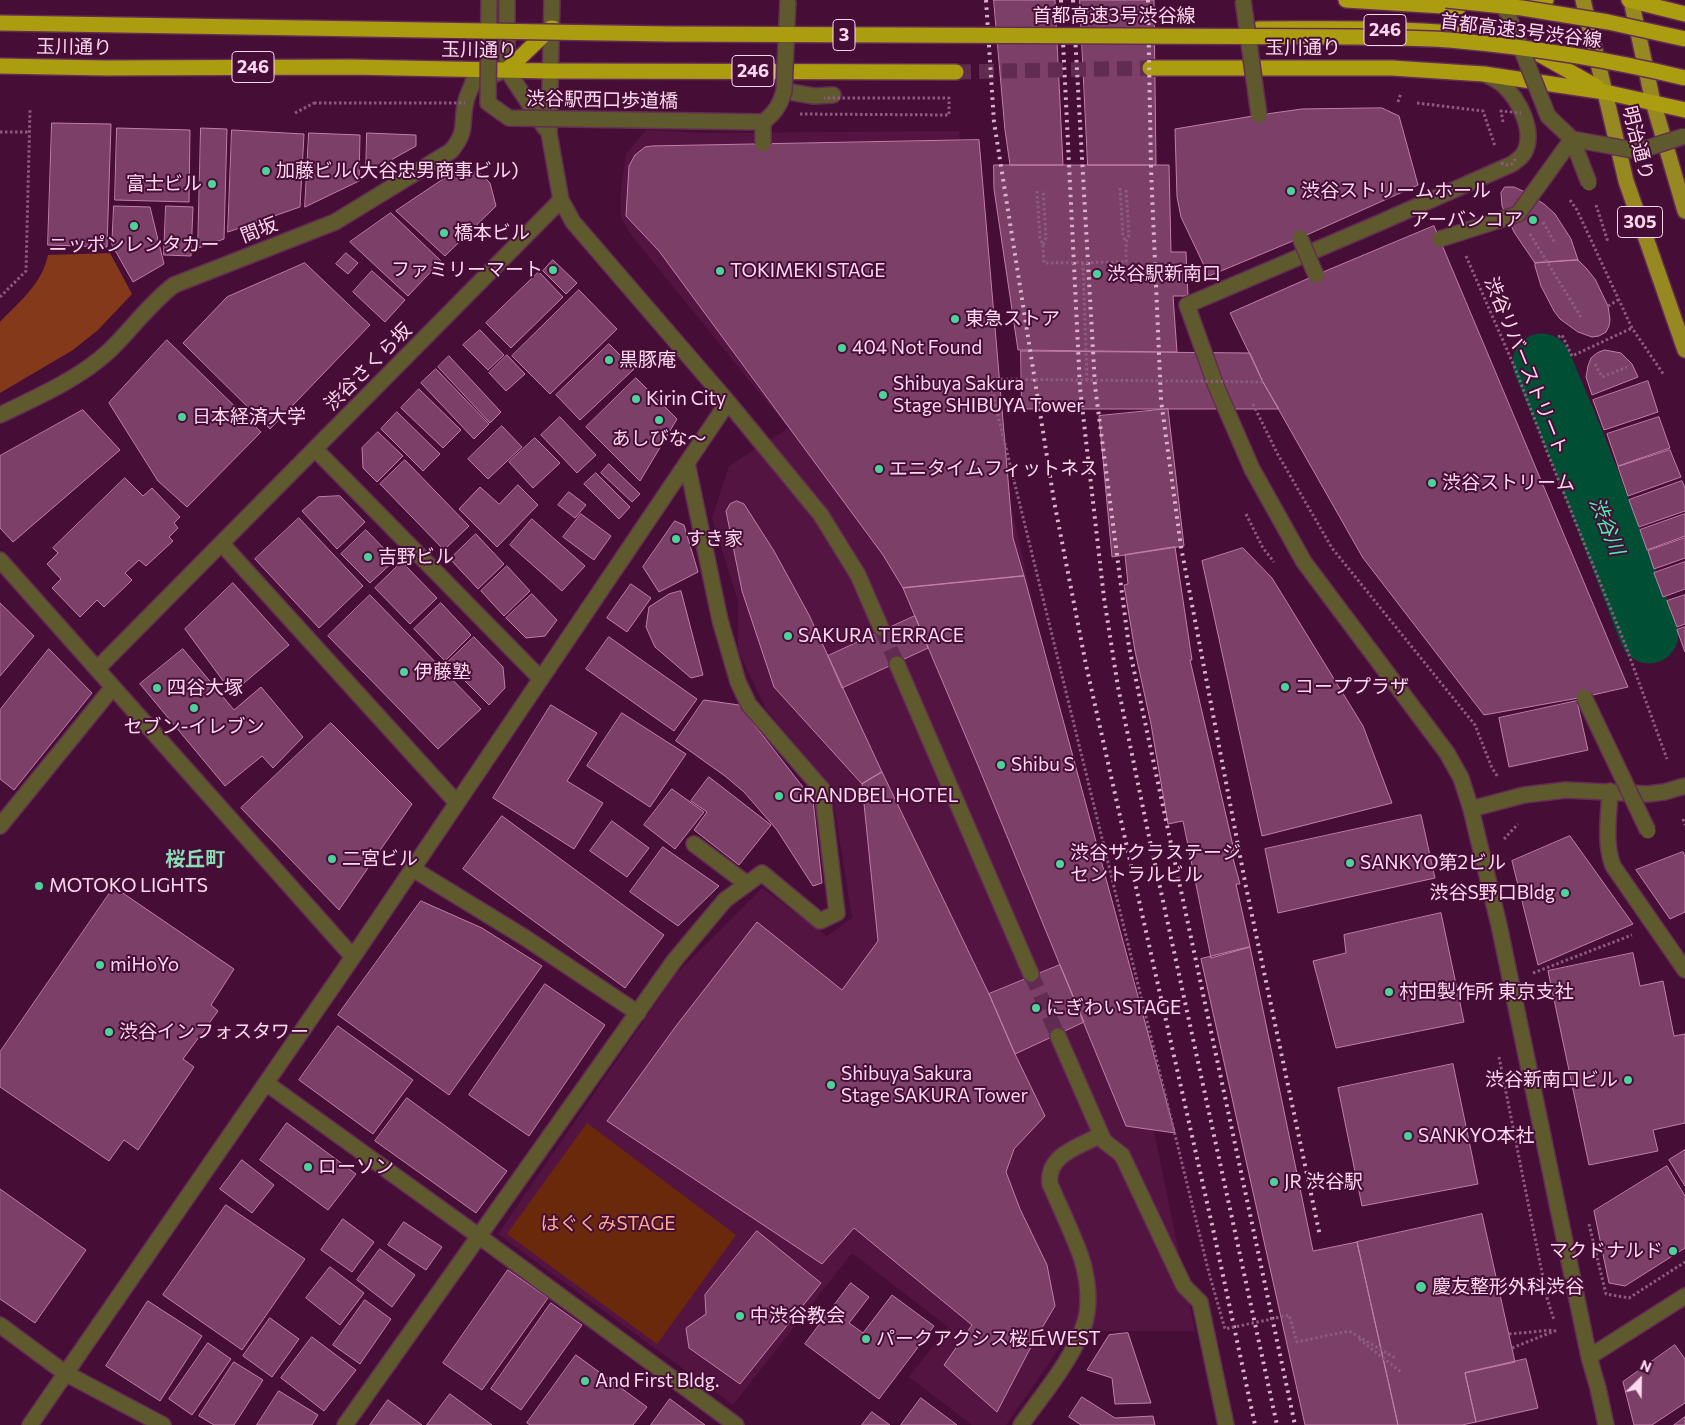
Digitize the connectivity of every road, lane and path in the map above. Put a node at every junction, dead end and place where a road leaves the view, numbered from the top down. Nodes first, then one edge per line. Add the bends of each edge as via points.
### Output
1 (489, 0) edge
2 (507, 0) edge
3 (552, 0) edge
4 (788, 0) edge
5 (1243, 0) edge
6 (1346, 0) edge
7 (1446, 0) edge
8 (1502, 0) edge
9 (1546, 0) edge
10 (1583, 0) edge
11 (1630, 0) edge
12 (1685, 14) edge
13 (0, 23) edge
14 (551, 28) junction
15 (946, 29) dead end
16 (1152, 30) dead end
17 (1685, 39) edge
18 (0, 66) edge
19 (1150, 68) tunnel mouth
20 (507, 70) junction
21 (550, 71) junction
22 (956, 72) tunnel mouth
23 (1484, 74) junction
24 (1685, 78) edge
25 (784, 91) junction
26 (1605, 92) junction
27 (828, 96) joint
28 (1654, 102) junction
29 (488, 103) junction
30 (1417, 103) dead end
31 (30, 109) dead end
32 (1685, 110) edge
33 (295, 113) dead end
34 (1259, 115) dead end
35 (769, 118) junction
36 (0, 132) edge
37 (30, 132) junction
38 (549, 133) junction
39 (1685, 136) edge
40 (1572, 139) junction
41 (764, 144) dead end
42 (1516, 156) dead end
43 (1589, 183) joint
44 (1120, 188) dead end
45 (1126, 188) dead end
46 (1044, 190) dead end
47 (1037, 191) dead end
48 (561, 200) junction
49 (1685, 211) edge
50 (1518, 214) junction
51 (1300, 238) dead end
52 (1440, 239) dead end
53 (1126, 242) junction
54 (1608, 242) dead end
55 (1043, 245) junction
56 (1464, 252) dead end
57 (1083, 263) junction
58 (1316, 275) dead end
59 (0, 297) edge
60 (1618, 300) dead end
61 (1608, 306) dead end
62 (1582, 320) dead end
63 (1632, 328) dead end
64 (1558, 337) dead end
65 (1685, 350) edge
66 (1595, 364) dead end
67 (1627, 367) dead end
68 (1239, 374) dead end
69 (1087, 380) junction
70 (1264, 382) dead end
71 (1243, 383) dead end
72 (1251, 401) dead end
73 (728, 402) junction
74 (0, 415) edge
75 (315, 449) junction
76 (687, 463) junction
77 (1243, 507) dead end
78 (222, 544) junction
79 (0, 560) edge
80 (1275, 564) dead end
81 (882, 628) tunnel mouth
82 (897, 664) tunnel mouth
83 (97, 669) junction
84 (541, 679) junction
85 (113, 686) junction
86 (1584, 697) dead end
87 (1667, 759) dead end
88 (1505, 776) dead end
89 (1685, 786) edge
90 (1610, 791) junction
91 (457, 804) junction
92 (1471, 808) junction
93 (1683, 819) dead end
94 (1523, 822) dead end
95 (1685, 825) edge
96 (0, 826) edge
97 (1648, 831) dead end
98 (694, 844) dead end
99 (1500, 845) dead end
100 (413, 869) junction
101 (747, 884) junction
102 (1655, 926) junction
103 (353, 957) junction
104 (1528, 965) dead end
105 (1685, 970) edge
106 (1031, 974) tunnel mouth
107 (638, 1013) junction
108 (1058, 1036) tunnel mouth
109 (1497, 1048) dead end
110 (266, 1083) junction
111 (1105, 1140) junction
112 (1587, 1217) dead end
113 (480, 1237) junction
114 (1685, 1262) edge
115 (1685, 1296) edge
116 (0, 1325) edge
117 (1557, 1330) junction
118 (1349, 1331) junction
119 (1509, 1334) dead end
120 (1560, 1338) dead end
121 (1512, 1348) dead end
122 (1589, 1356) junction
123 (1397, 1359) dead end
124 (1401, 1372) dead end
125 (66, 1373) junction
126 (30, 1425) edge
127 (163, 1425) edge
128 (345, 1425) edge
129 (736, 1425) edge
130 (1021, 1425) edge
131 (1226, 1425) edge
132 (1606, 1425) edge

1 - 29 street, bridge
2 - 20 street
3 - 14 street
4 - 25 street, bridge
5 - 34 street, bridge
6 - 9 highway, 246 via 1505,11
7 - 17 highway, 首都高速3号渋谷線, bridge via 1608,22
8 - 40 street, bridge via 1548,116
10 - 26 main road, 明治通り / 305
11 - 12 highway
11 - 28 main road, 明治通り / 305
13 - 24 highway, 首都高速3号渋谷線 / 3, bridge via 668,34 1358,37 1447,40 1527,48
14 - 15 highway, 246
14 - 20 highway
14 - 21 street
16 - 26 highway, 246 via 1342,28 1439,32 1514,40
18 - 20 highway, 玉川通り / 246
19 - 23 highway, 玉川通り / 246 via 1392,68
20 - 21 highway, 玉川通り / 246
20 - 38 street
20 - 74 street, 間坂 via 473,82 466,102 464,130 450,151 334,222 174,285 157,298 109,351 79,373
21 - 22 highway, 玉川通り / 246
21 - 38 street
23 - 26 highway, 玉川通り / 246
23 - 92 street via 1502,84 1524,118 1528,144 1523,155 1512,164 1187,305 1216,386 1252,469 1304,562 1447,753 1461,778
25 - 27 street, bridge
25 - 35 street, bridge via 781,102
26 - 28 highway, 246
26 - 65 main road, 明治通り / 305 via 1626,182
27 - 35 path, bridge via 949,98 949,114
28 - 32 highway, 246
28 - 49 main road, 明治通り / 305
29 - 33 path, bridge via 314,103
29 - 35 street, 渋谷駅西口歩道橋, bridge via 509,118
30 - 42 path, bridge via 1483,111 1501,163 1511,165
31 - 37 path
35 - 41 street, bridge
36 - 37 path
37 - 59 path via 26,271
38 - 48 street
39 - 40 street, bridge via 1638,151
40 - 43 street, bridge
40 - 50 street, bridge
43 - 54 path
44 - 53 path, bridge
45 - 53 path, bridge via 1129,236
46 - 55 path via 1046,238
47 - 55 path
48 - 73 street via 573,222
48 - 75 street, 渋谷さくら坂
50 - 52 street, bridge
50 - 62 path
51 - 58 street, bridge
53 - 57 path, bridge via 1126,262
55 - 57 path, bridge via 1044,263
56 - 87 path, 渋谷リバーストリート via 1515,368 1625,644
57 - 69 path
60 - 61 path
63 - 64 path via 1572,356 1562,335
66 - 67 path via 1602,377
68 - 71 path
69 - 70 path, bridge
69 - 118 path, bridge via 989,379 1225,1329 1289,1315 1297,1342
72 - 88 path via 1332,548 1475,726 1498,778
73 - 76 street
73 - 81 street via 821,515 858,575
75 - 78 street, 渋谷さくら坂
75 - 84 street
76 - 84 street
76 - 101 street via 720,620 738,682 749,705 822,789 837,913 820,921 762,873
77 - 80 path via 1263,548
78 - 83 street, 渋谷さくら坂
78 - 91 street
79 - 83 street
82 - 106 street
83 - 85 street
84 - 91 street
85 - 96 street
85 - 103 street
86 - 97 street, bridge
89 - 90 street via 1648,794
90 - 92 street via 1566,790 1524,795
90 - 102 street via 1610,859
91 - 100 street
92 - 122 street via 1499,925
93 - 95 path
94 - 99 path via 1516,824
98 - 101 street
100 - 103 street
100 - 107 street via 524,937
101 - 107 street via 725,900 674,960
102 - 104 path via 1530,975
102 - 105 street
103 - 110 street
107 - 113 street
108 - 111 street
109 - 117 path via 1547,1298
110 - 113 street
110 - 125 street
111 - 130 street via 1058,1158 1048,1174 1080,1254 1087,1304 1085,1321 1073,1350
111 - 131 street via 1122,1155 1184,1286 1200,1302
112 - 114 path via 1606,1294 1629,1298
113 - 128 street
113 - 129 street
115 - 122 street
116 - 125 street
117 - 119 path
117 - 120 path
117 - 121 path
118 - 123 path
118 - 124 path
122 - 132 street
125 - 126 street
125 - 127 street

